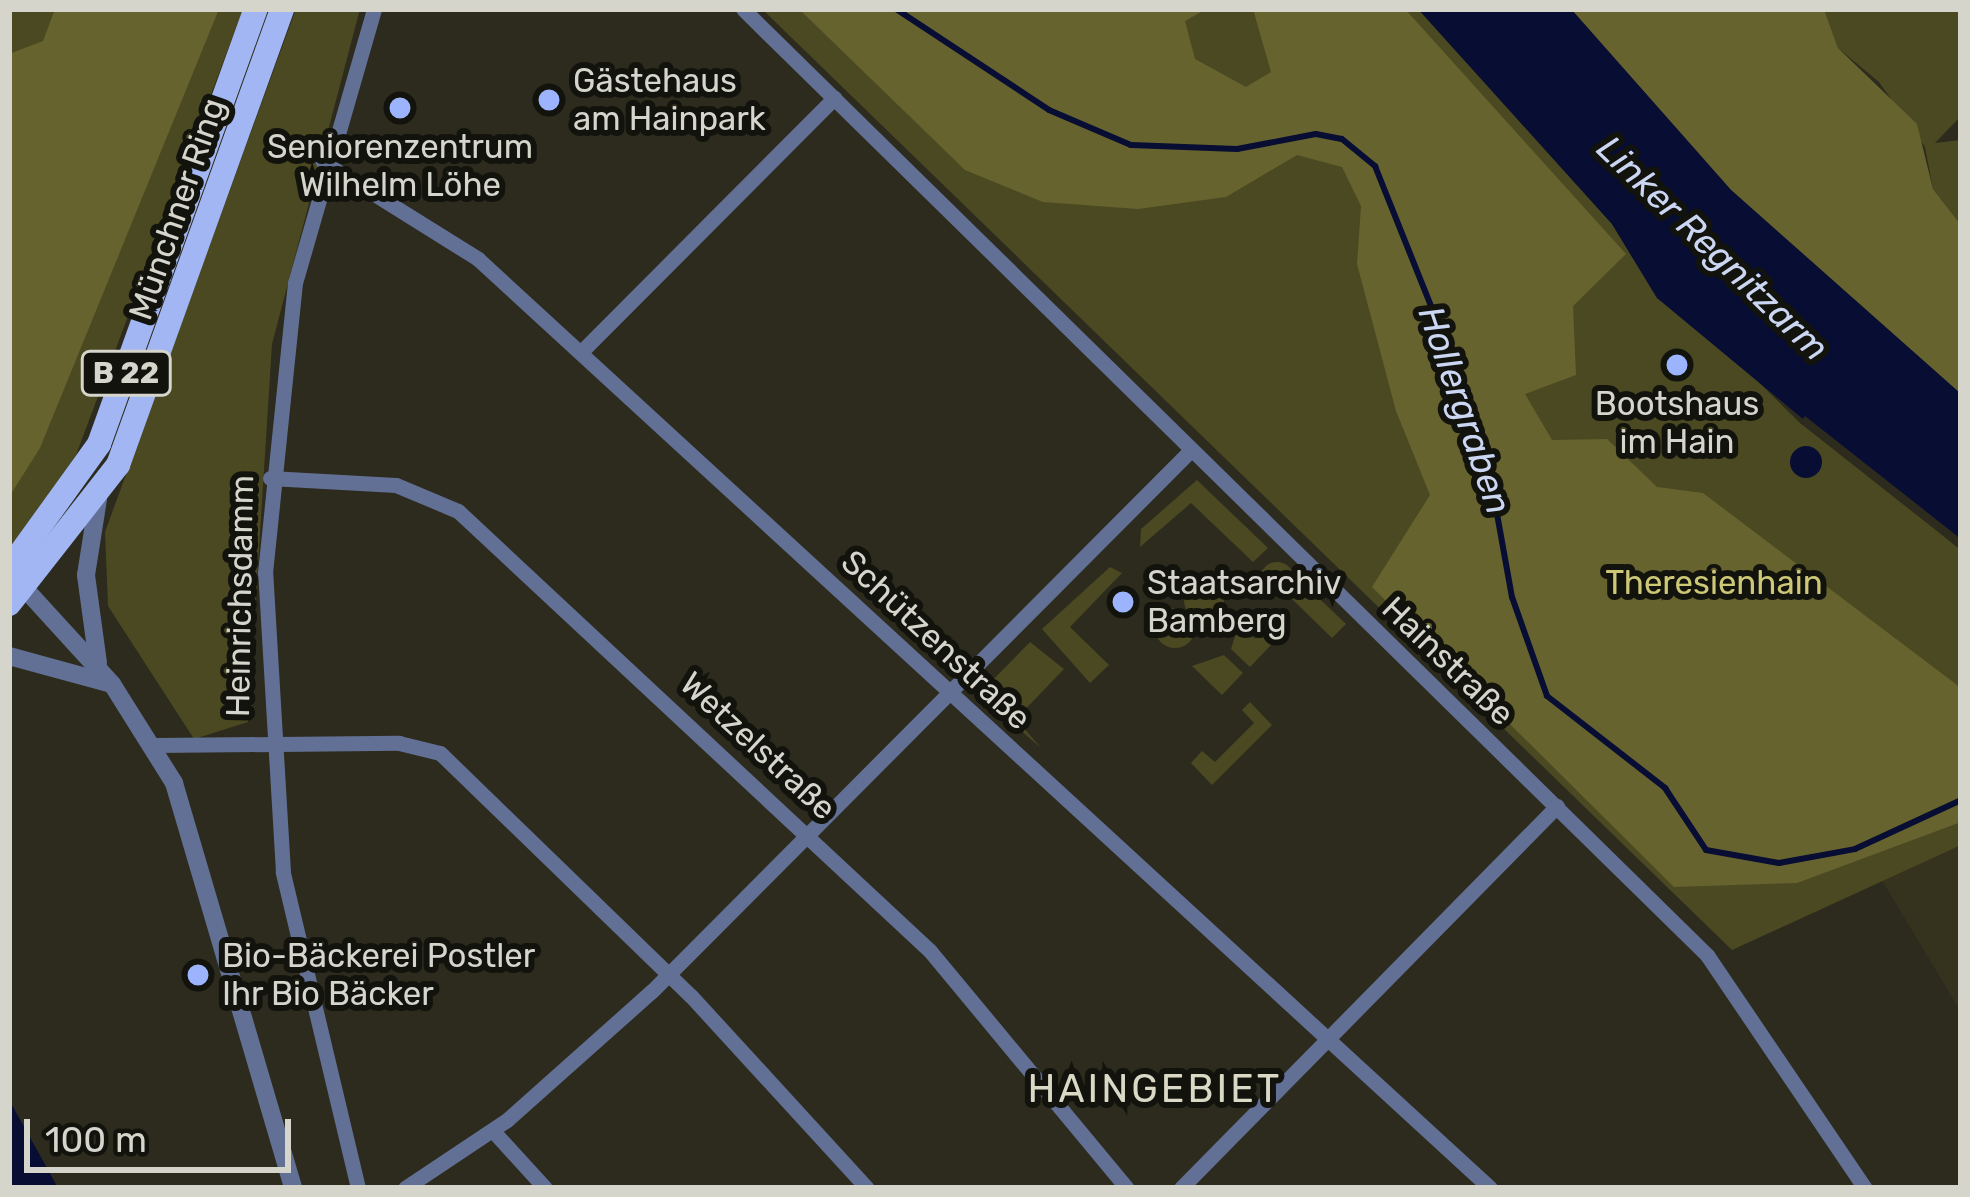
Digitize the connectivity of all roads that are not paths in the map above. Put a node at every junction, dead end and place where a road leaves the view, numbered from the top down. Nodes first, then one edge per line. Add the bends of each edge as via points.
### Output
1 (256, 9) edge
2 (282, 9) edge
3 (374, 9) edge
4 (743, 9) edge
5 (834, 98) junction
6 (323, 162) junction
7 (581, 352) junction
8 (1191, 450) junction
9 (270, 478) junction
10 (98, 499) junction
11 (13, 584) edge
12 (9, 656) edge
13 (99, 668) junction
14 (112, 684) junction
15 (951, 693) junction
16 (155, 745) junction
17 (268, 747) junction
18 (1557, 806) junction
19 (809, 832) junction
20 (670, 975) junction
21 (1326, 1041) junction
22 (493, 1131) junction
23 (293, 1188) edge
24 (358, 1188) edge
25 (405, 1188) edge
26 (545, 1188) edge
27 (868, 1188) edge
28 (1127, 1188) edge
29 (1181, 1188) edge
30 (1490, 1188) edge
31 (1865, 1188) edge

1 - 11 main road, Münchner Ring / B 22 via 99,444
2 - 10 main road, Münchner Ring / B 22
3 - 6 street, Heinrichsdamm
4 - 5 street, Hainstraße
5 - 7 street
5 - 8 street, Hainstraße
6 - 7 street, Schützenstraße via 456,242
6 - 9 street, Heinrichsdamm via 285,338
7 - 15 street, Schützenstraße
8 - 15 street
8 - 18 street, Hainstraße
9 - 17 street, Heinrichsdamm
9 - 19 street, Wetzelstraße via 396,485 445,501
10 - 11 main road, Münchner Ring / B 22
10 - 13 street via 86,575
11 - 13 street
12 - 14 street
13 - 14 street
14 - 16 street
15 - 19 street
15 - 21 street, Schützenstraße
16 - 17 street
16 - 23 street via 209,882
17 - 20 street via 399,743 440,753
17 - 24 street, Heinrichsdamm via 310,1022
18 - 21 street
18 - 31 street, Hainstraße via 1707,955
19 - 20 street
19 - 28 street, Wetzelstraße via 987,1012
20 - 22 street
20 - 27 street
21 - 29 street
21 - 30 street, Schützenstraße
22 - 25 street
22 - 26 street

